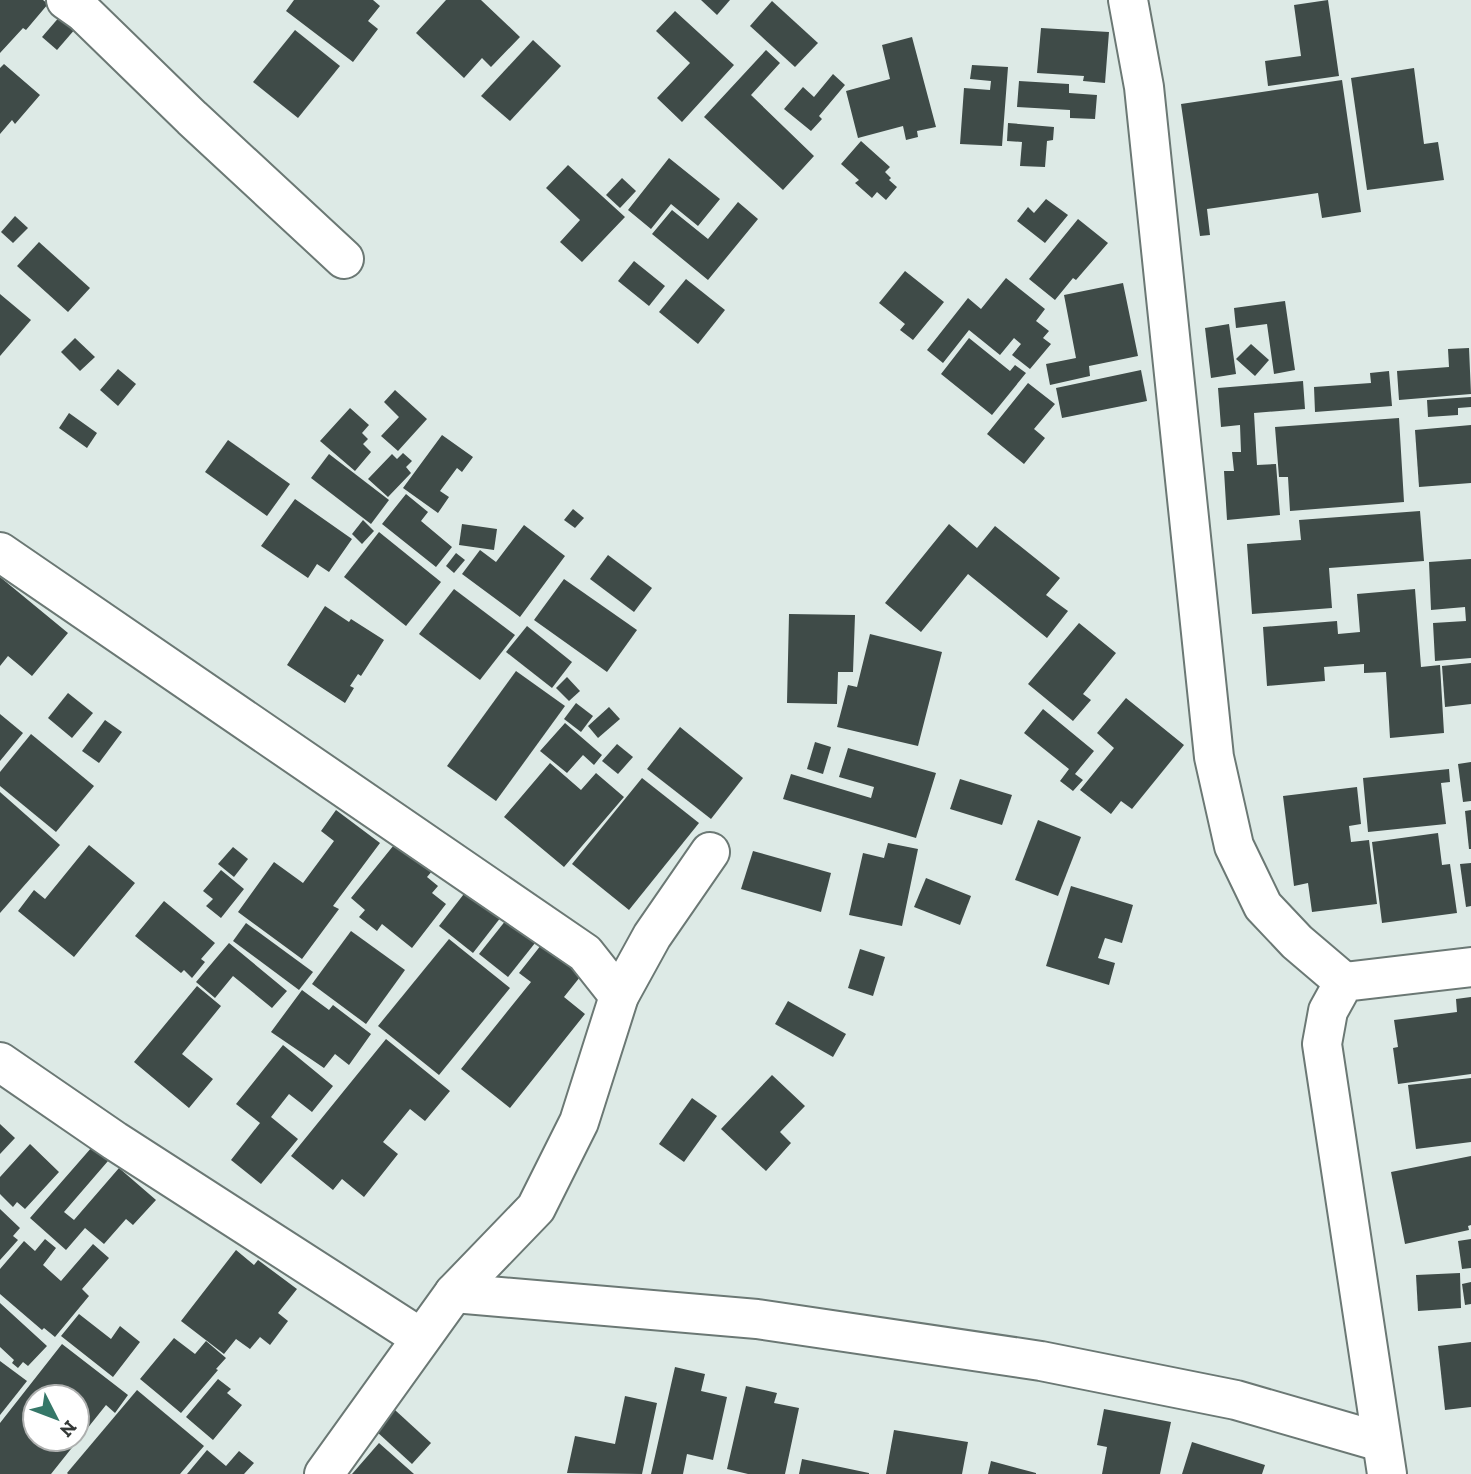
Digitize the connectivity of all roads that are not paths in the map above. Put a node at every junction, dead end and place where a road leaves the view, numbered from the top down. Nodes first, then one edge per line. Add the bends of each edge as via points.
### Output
1 (66, 0) edge
2 (1128, 0) edge
3 (344, 259) dead end
4 (0, 552) edge
5 (710, 852) dead end
6 (1471, 967) edge
7 (1344, 982) junction
8 (619, 996) junction
9 (0, 1062) edge
10 (454, 1293) junction
11 (421, 1338) junction
12 (1384, 1458) edge
13 (324, 1474) edge

1 - 3 street
2 - 7 street via 1144,87 1217,769 1234,846 1263,906
4 - 8 street via 585,953
5 - 8 street via 652,936
6 - 7 street
7 - 12 street via 1328,1011 1322,1044
8 - 10 street via 579,1122 536,1208
9 - 11 street
10 - 11 street
10 - 12 street via 757,1319 1041,1361 1236,1400
11 - 13 street

